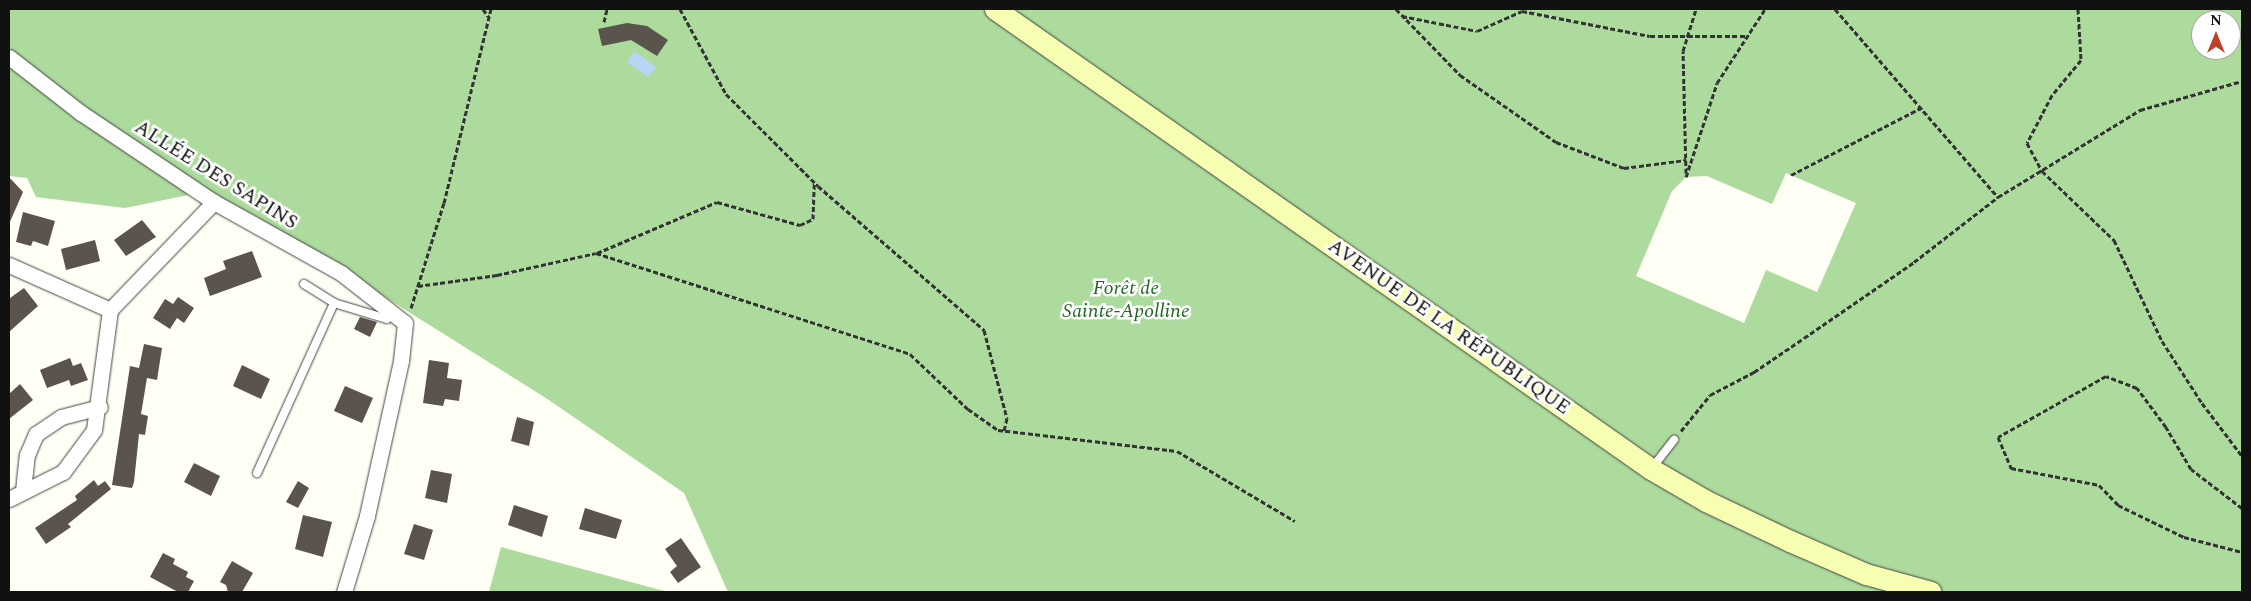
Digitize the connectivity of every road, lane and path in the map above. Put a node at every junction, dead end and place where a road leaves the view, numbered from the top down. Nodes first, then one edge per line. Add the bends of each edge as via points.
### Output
1 (483, 9) edge
2 (491, 9) edge
3 (607, 9) edge
4 (680, 9) edge
5 (995, 9) edge
6 (1396, 9) edge
7 (1696, 9) edge
8 (1765, 9) edge
9 (1835, 9) edge
10 (2078, 9) edge
11 (489, 16) junction
12 (1402, 16) junction
13 (604, 22) dead end
14 (1688, 36) junction
15 (1748, 36) junction
16 (9, 57) edge
17 (2242, 81) edge
18 (1923, 108) junction
19 (1686, 160) junction
20 (2042, 171) junction
21 (1791, 175) dead end
22 (814, 182) junction
23 (1998, 196) junction
24 (214, 202) junction
25 (596, 253) junction
26 (9, 265) edge
27 (304, 284) dead end
28 (418, 286) junction
29 (334, 303) junction
30 (110, 310) junction
31 (392, 312) junction
32 (405, 323) junction
33 (100, 407) junction
34 (1004, 431) junction
35 (1674, 440) joint
36 (2242, 456) edge
37 (1651, 469) junction
38 (257, 473) dead end
39 (23, 492) junction
40 (9, 499) edge
41 (2242, 508) edge
42 (1295, 521) dead end
43 (2242, 552) edge
44 (344, 592) edge
45 (1931, 592) edge

1 - 11 path
2 - 11 path
3 - 13 path
4 - 22 path via 726,94
5 - 37 main road, AVENUE DE LA RÉPUBLIQUE
6 - 12 path
7 - 14 path
8 - 15 path
9 - 18 path
10 - 20 path via 2081,60 2052,95 2027,143
11 - 28 path via 444,203
12 - 14 path via 1477,31 1522,11 1650,36
12 - 19 path via 1460,75 1556,142 1624,168
14 - 15 path
14 - 19 path via 1683,51
15 - 19 path via 1718,83 1686,176
16 - 24 street, ALLÉE DES SAPINS via 81,113
17 - 20 path via 2140,110
18 - 21 path
18 - 23 path
20 - 23 path
20 - 36 path via 2114,240 2162,341 2202,403
22 - 25 path via 813,219 800,225 717,202
22 - 34 path via 984,330 1007,418
23 - 35 path via 1914,262 1754,372 1710,395
24 - 30 street
24 - 31 street, ALLÉE DES SAPINS via 341,273
25 - 28 path via 498,274
25 - 34 path via 910,354 968,409
26 - 30 street
27 - 29 lane
28 - 32 path
29 - 31 lane via 386,319
29 - 38 lane
30 - 33 street
31 - 32 street, ALLÉE DES SAPINS
32 - 44 street via 401,361 371,498
33 - 39 street via 94,430 63,472
33 - 39 street via 61,417 36,434 27,455
34 - 42 path via 1177,451
35 - 37 lane
37 - 45 main road, AVENUE DE LA RÉPUBLIQUE via 1706,501 1866,574
39 - 40 street
41 - 43 path via 2191,470 2166,427 2137,388 2106,376 1998,437 2011,468 2099,485 2118,505 2184,537

